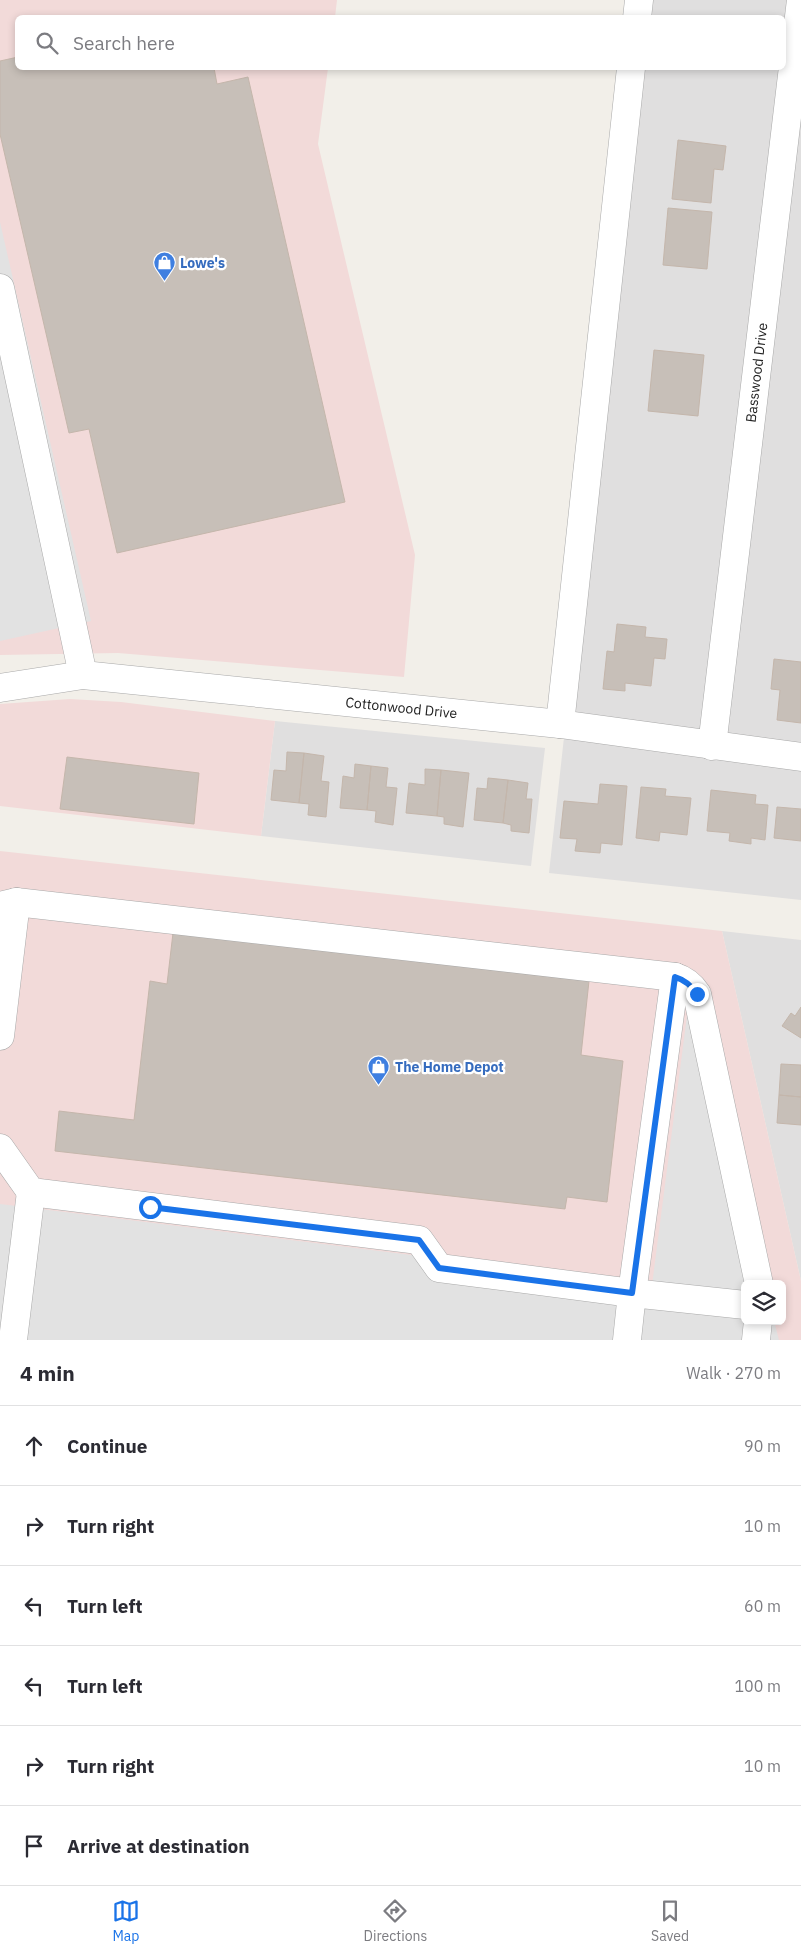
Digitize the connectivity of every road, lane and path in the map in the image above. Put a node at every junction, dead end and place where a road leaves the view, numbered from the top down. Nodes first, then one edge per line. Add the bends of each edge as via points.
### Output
1 (639, 0) edge
2 (801, 0) edge
3 (637, 15) edge
4 (632, 70) edge
5 (0, 288) edge
6 (83, 675) junction
7 (0, 688) edge
8 (560, 724) junction
9 (712, 746) junction
10 (801, 757) edge
11 (8, 904) edge
12 (675, 977) junction
13 (0, 1036) edge
14 (0, 1148) edge
15 (32, 1192) junction
16 (758, 1280) edge
17 (632, 1293) junction
18 (741, 1305) edge
19 (758, 1325) edge
20 (13, 1340) edge
21 (626, 1340) edge
22 (756, 1340) edge

1 - 3 street
2 - 9 street, Basswood Drive
4 - 8 street
5 - 6 street
6 - 7 street, Cottonwood Drive
6 - 8 street, Cottonwood Drive
8 - 9 street, Cottonwood Drive
9 - 10 street, Cottonwood Drive
11 - 12 street
11 - 13 street
12 - 16 street via 691,985 697,994
12 - 17 street
14 - 15 street
15 - 17 street via 419,1240 439,1268
15 - 20 street
17 - 18 street
17 - 21 street
19 - 22 street

